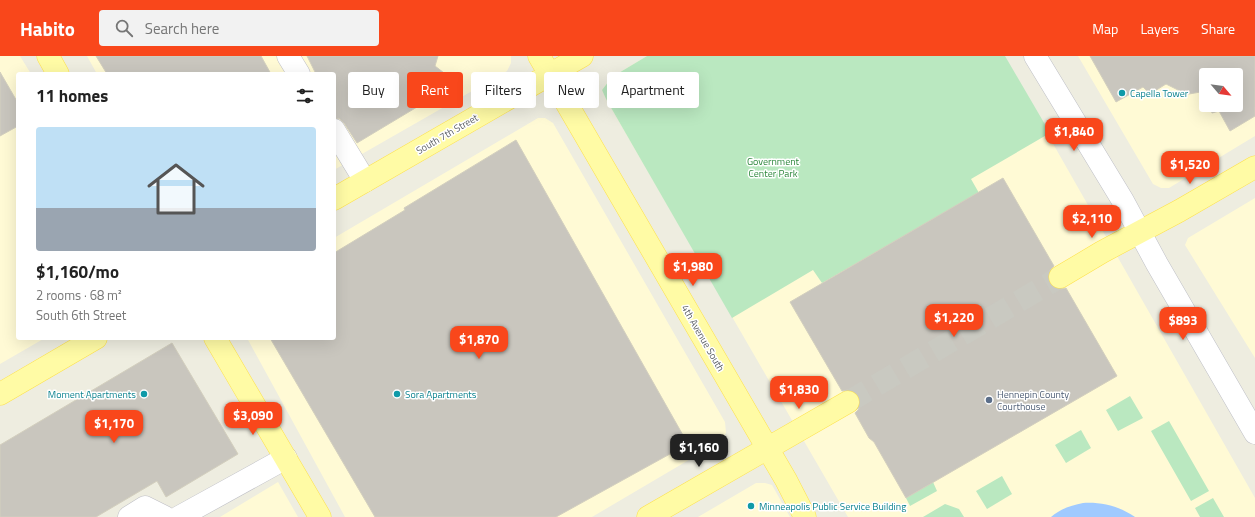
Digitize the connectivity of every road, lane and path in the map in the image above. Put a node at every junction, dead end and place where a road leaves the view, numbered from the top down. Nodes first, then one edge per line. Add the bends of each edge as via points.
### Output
1 (48, 56) edge
2 (288, 56) edge
3 (538, 56) edge
4 (582, 56) edge
5 (1035, 56) edge
6 (57, 72) edge
7 (298, 72) edge
8 (548, 72) edge
9 (553, 72) edge
10 (544, 77) edge
11 (569, 108) edge
12 (336, 133) edge
13 (1255, 166) edge
14 (365, 181) junction
15 (336, 198) edge
16 (1141, 232) junction
17 (1060, 277) tunnel mouth
18 (93, 340) edge
19 (216, 340) edge
20 (0, 394) edge
21 (848, 402) tunnel mouth
22 (1255, 433) edge
23 (767, 449) junction
24 (286, 458) junction
25 (129, 517) edge
26 (165, 517) edge
27 (179, 517) edge
28 (320, 517) edge
29 (648, 517) edge
30 (805, 517) edge

1 - 6 main road
2 - 7 street
3 - 8 main road, 4th Avenue South
4 - 9 main road, South 7th Street
5 - 16 street
10 - 14 main road, South 7th Street
11 - 23 main road, 4th Avenue South
12 - 14 street
13 - 16 main road
14 - 15 main road, South 7th Street
16 - 17 main road
16 - 22 street
18 - 20 main road
19 - 24 main road
21 - 23 main road
23 - 29 main road
23 - 30 main road, 4th Avenue South
24 - 27 street
24 - 28 main road
25 - 26 street via 145,507

